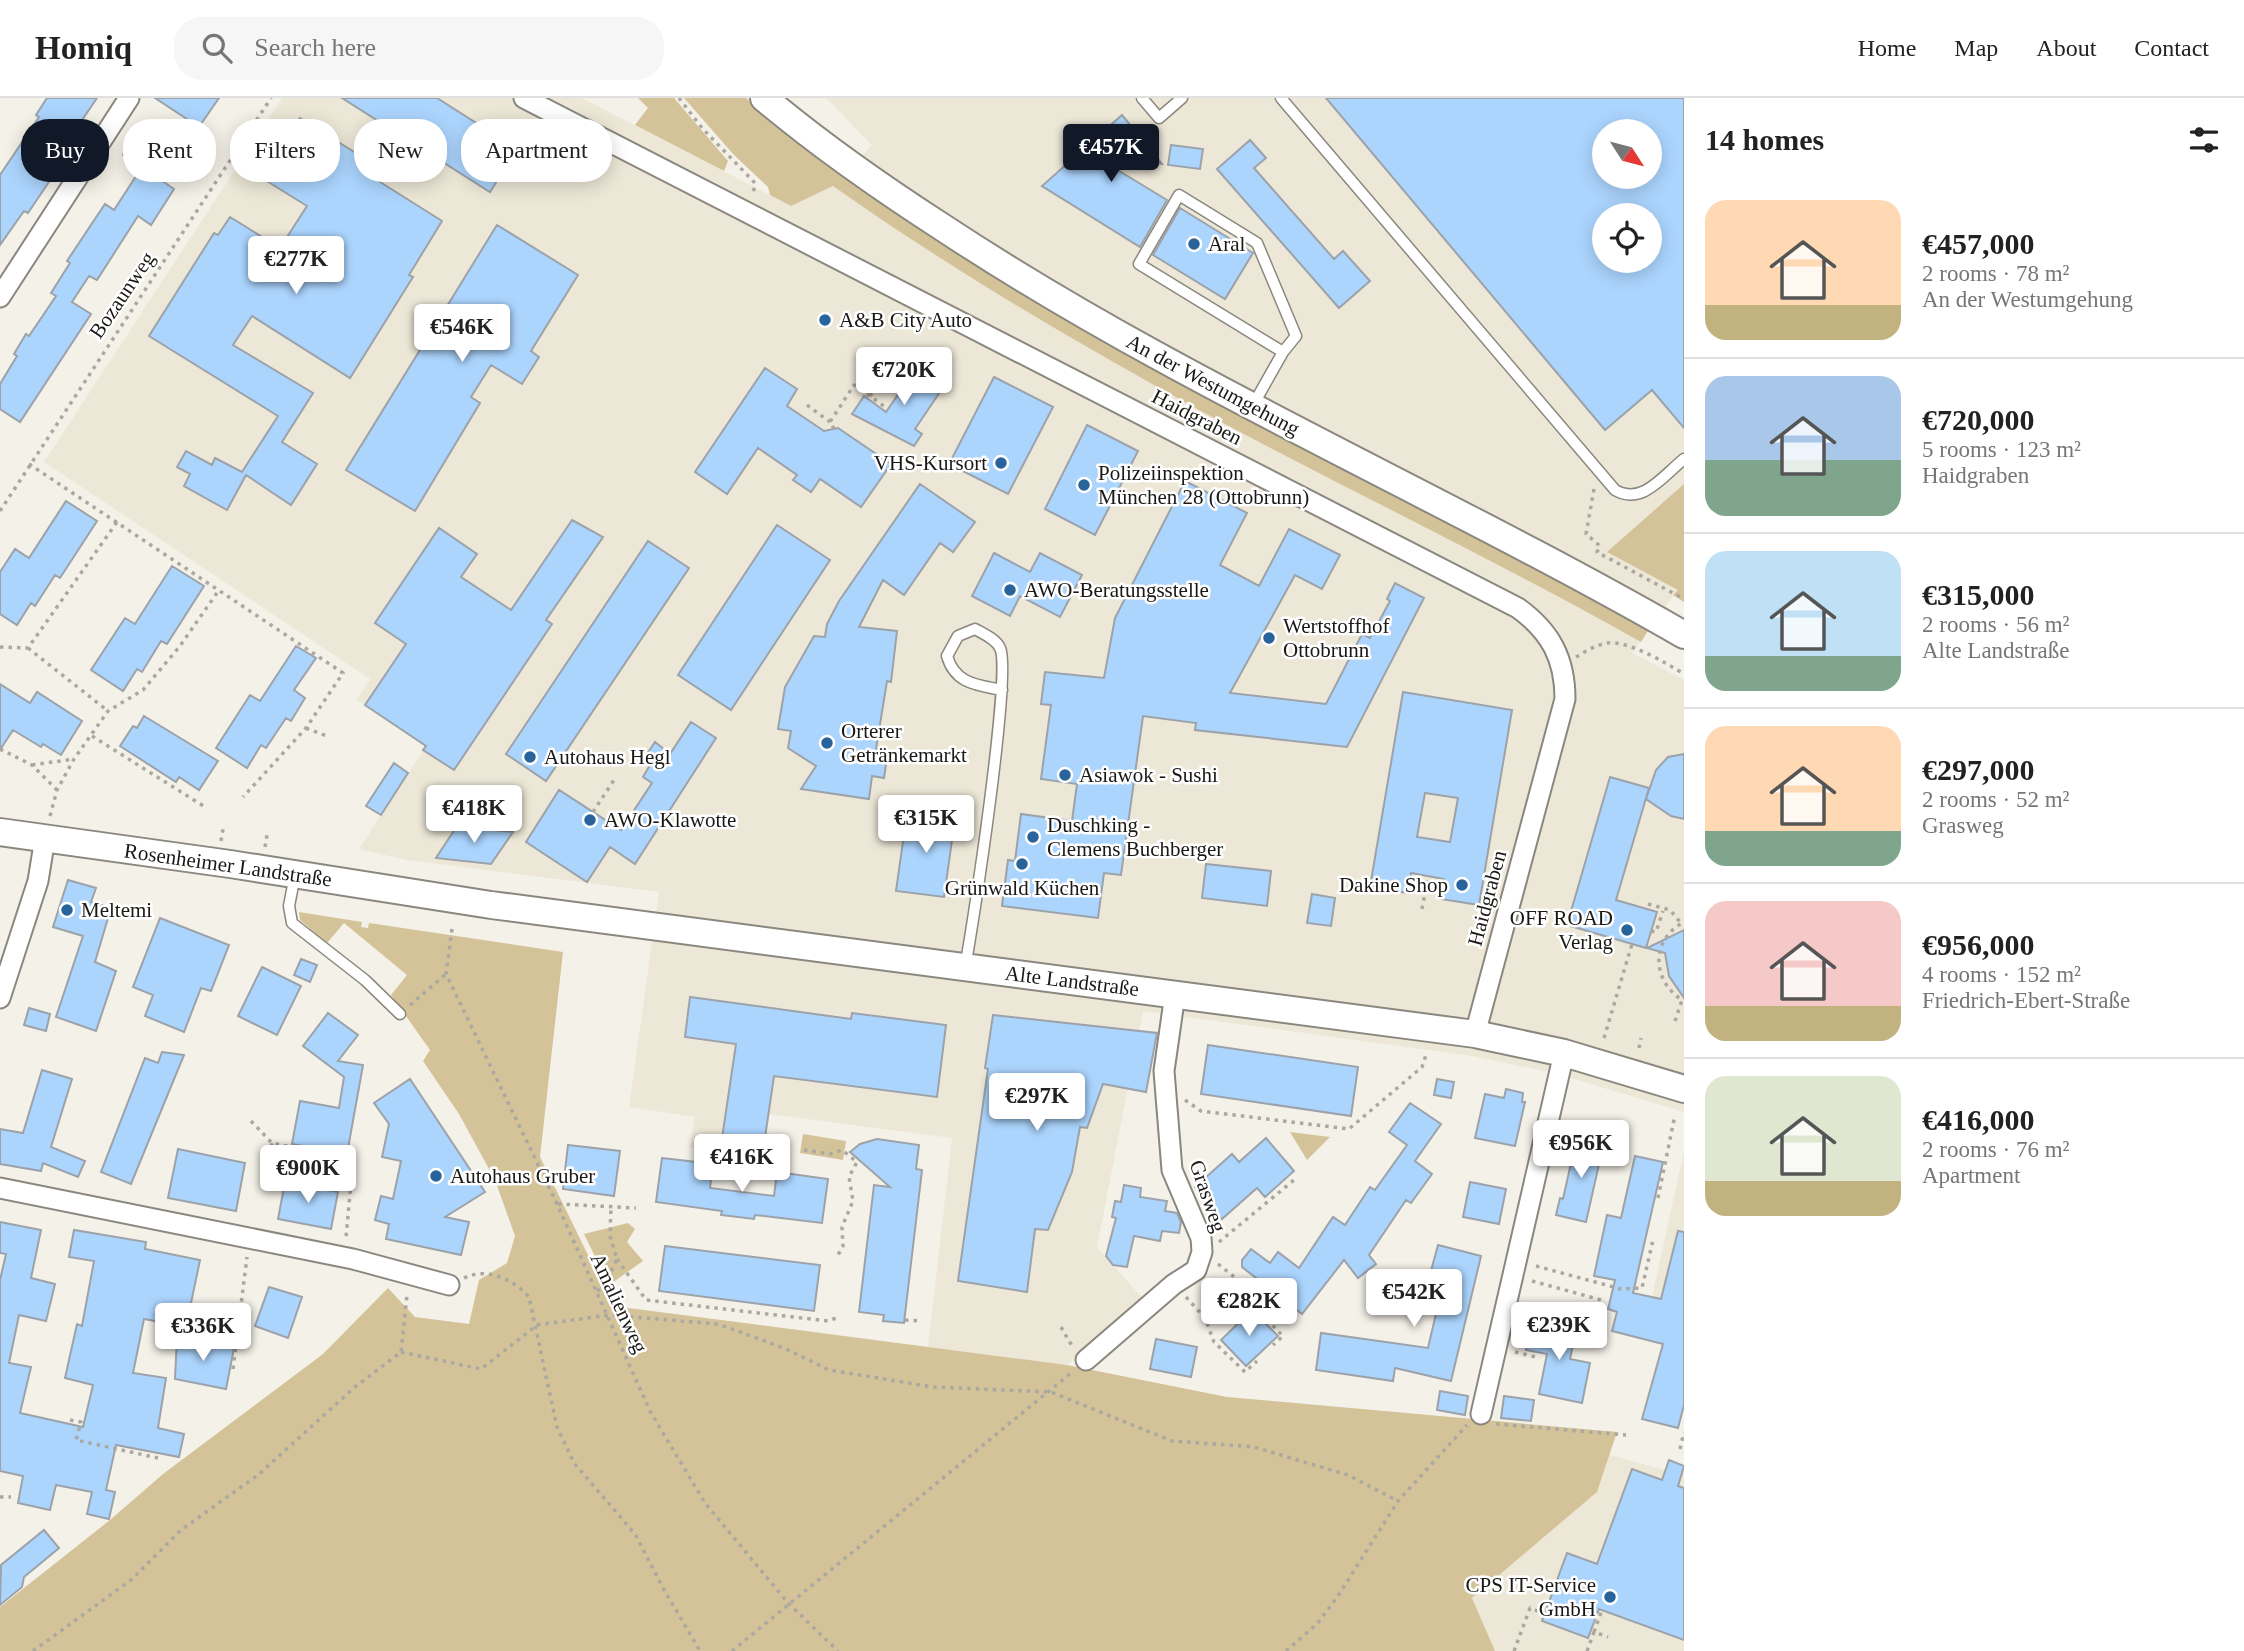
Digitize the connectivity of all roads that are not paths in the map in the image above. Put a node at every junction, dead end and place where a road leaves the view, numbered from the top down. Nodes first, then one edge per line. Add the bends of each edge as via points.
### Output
1 (129, 98) edge
2 (524, 98) edge
3 (764, 98) edge
4 (1142, 98) edge
5 (1182, 98) edge
6 (1281, 98) edge
7 (0, 297) edge
8 (1283, 352) junction
9 (1252, 407) junction
10 (1684, 459) edge
11 (1684, 635) edge
12 (1002, 690) junction
13 (0, 832) edge
14 (45, 838) junction
15 (295, 874) junction
16 (455, 900) joint
17 (965, 967) junction
18 (1175, 994) junction
19 (0, 998) edge
20 (400, 1014) road end
21 (1475, 1034) junction
22 (1564, 1053) junction
23 (1684, 1089) edge
24 (0, 1188) edge
25 (449, 1285) road end
26 (1082, 1358) road end
27 (1487, 1414) road end

1 - 7 street
2 - 21 street, Haidgraben via 1518,608 1543,628 1562,664 1565,699
3 - 9 main road, An der Westumgehung via 855,169 1007,270
4 - 5 lane via 1159,118
6 - 10 lane via 1615,490 1626,497 1641,494
8 - 8 lane via 1296,336 1257,243 1179,195 1139,264
8 - 9 lane
9 - 11 main road, An der Westumgehung
12 - 12 lane via 1000,648 975,629 958,636 947,656 951,670 968,684
12 - 17 lane
13 - 14 main road, Rosenheimer Landstraße
14 - 15 main road, Rosenheimer Landstraße
14 - 19 street via 38,881
15 - 16 main road, Rosenheimer Landstraße
15 - 20 lane via 289,906 292,923
16 - 17 main road, Alte Landstraße
17 - 18 main road, Alte Landstraße
18 - 21 main road, Alte Landstraße
18 - 26 street, Grasweg via 1164,1071 1172,1170 1201,1238 1199,1261
21 - 22 main road, Alte Landstraße
22 - 23 main road, Alte Landstraße
22 - 27 street via 1497,1348
24 - 25 street via 344,1257

